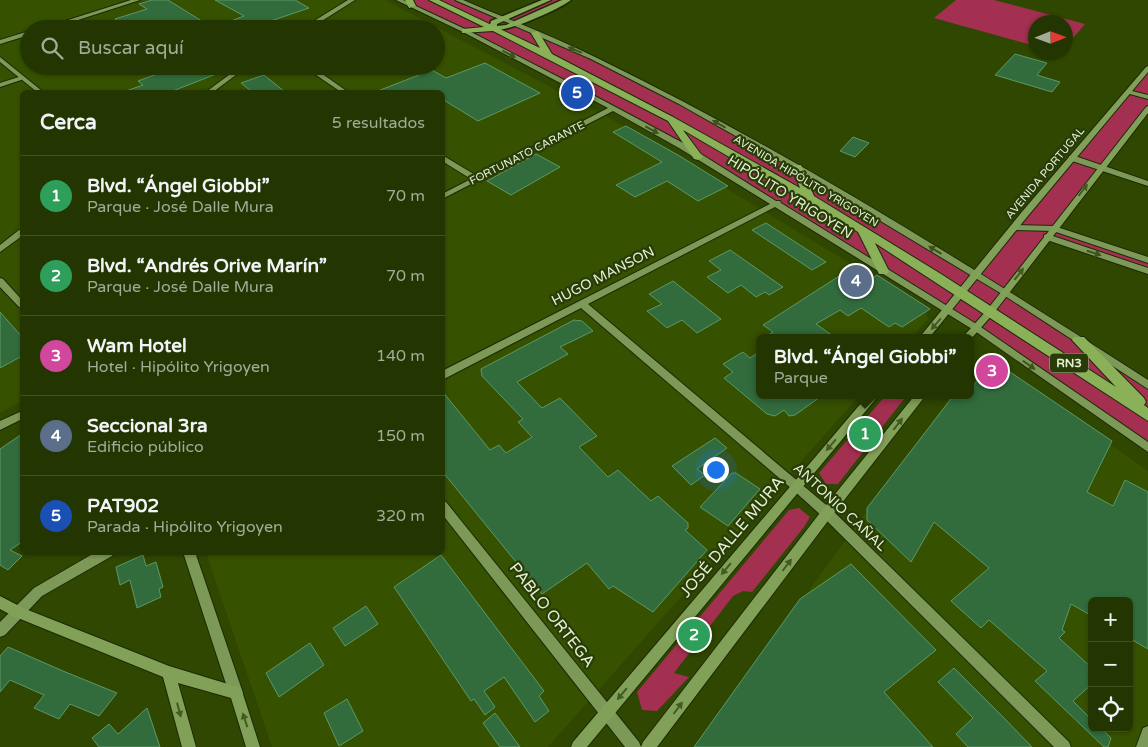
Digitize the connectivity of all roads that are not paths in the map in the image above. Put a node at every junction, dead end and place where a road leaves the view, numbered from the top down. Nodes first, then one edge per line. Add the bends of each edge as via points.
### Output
1 (137, 0) edge
2 (352, 0) edge
3 (399, 0) edge
4 (433, 0) edge
5 (459, 0) edge
6 (548, 0) edge
7 (568, 0) edge
8 (411, 3) edge
9 (467, 16) junction
10 (72, 20) edge
11 (319, 20) edge
12 (444, 20) edge
13 (503, 20) junction
14 (445, 21) edge
15 (514, 24) junction
16 (493, 29) junction
17 (465, 31) junction
18 (535, 33) junction
19 (20, 36) edge
20 (0, 42) edge
21 (548, 55) junction
22 (0, 59) edge
23 (1148, 68) edge
24 (232, 75) edge
25 (320, 75) edge
26 (22, 78) junction
27 (0, 85) edge
28 (37, 90) edge
29 (211, 90) edge
30 (342, 90) edge
31 (1128, 92) junction
32 (1148, 98) edge
33 (1148, 108) edge
34 (612, 109) junction
35 (668, 118) junction
36 (698, 157) junction
37 (1072, 158) junction
38 (445, 159) edge
39 (796, 166) junction
40 (1100, 168) junction
41 (476, 179) junction
42 (1148, 184) edge
43 (445, 195) edge
44 (809, 198) junction
45 (777, 204) junction
46 (1014, 228) junction
47 (1054, 229) junction
48 (862, 231) junction
49 (20, 234) edge
50 (1047, 237) junction
51 (0, 249) edge
52 (1148, 260) edge
53 (883, 271) junction
54 (1148, 271) edge
55 (977, 275) junction
56 (0, 281) edge
57 (1005, 292) junction
58 (962, 293) junction
59 (20, 303) edge
60 (582, 304) junction
61 (948, 310) junction
62 (990, 312) junction
63 (975, 328) junction
64 (927, 334) edge
65 (970, 334) edge
66 (1079, 340) junction
67 (445, 374) edge
68 (1148, 385) edge
69 (871, 399) edge
70 (918, 399) edge
71 (1148, 413) edge
72 (20, 415) edge
73 (0, 426) edge
74 (1148, 448) edge
75 (796, 486) junction
76 (445, 509) edge
77 (827, 513) junction
78 (103, 555) edge
79 (190, 555) edge
80 (0, 602) edge
81 (18, 612) junction
82 (0, 631) edge
83 (169, 673) junction
84 (236, 693) junction
85 (606, 712) junction
86 (1148, 733) edge
87 (189, 747) edge
88 (253, 747) edge
89 (578, 747) edge
90 (634, 747) edge
91 (648, 747) edge
92 (1064, 747) edge
93 (1143, 747) edge

1 - 10 street
2 - 11 street
3 - 8 street, HIPÓLITO YRIGOYEN
4 - 9 highway, AVENIDA HIPÓLITO YRIGOYEN / RN3
5 - 9 highway
5 - 13 street, HIPÓLITO YRIGOYEN
6 - 13 main road
7 - 15 main road
8 - 12 street, HIPÓLITO YRIGOYEN
9 - 16 highway, AVENIDA HIPÓLITO YRIGOYEN / RN3
13 - 15 street, HIPÓLITO YRIGOYEN
13 - 16 main road via 494,23
14 - 17 street, HIPÓLITO YRIGOYEN
15 - 16 main road
15 - 18 street, HIPÓLITO YRIGOYEN
16 - 17 highway
16 - 21 highway, AVENIDA HIPÓLITO YRIGOYEN / RN3
17 -> 34 street, HIPÓLITO YRIGOYEN
18 - 21 highway
39 -> 18 street, HIPÓLITO YRIGOYEN via 593,58
19 - 20 street
21 - 35 highway, AVENIDA HIPÓLITO YRIGOYEN / RN3
22 - 26 street
23 - 31 main road, AVENIDA PORTUGAL
24 - 29 street
25 - 30 street
26 - 27 street
26 - 28 street
31 - 32 street
31 - 37 main road, AVENIDA PORTUGAL
33 - 40 main road
34 -> 36 street, HIPÓLITO YRIGOYEN
34 - 41 street, FORTUNATO CARANTE
35 - 36 highway
35 - 44 highway, AVENIDA HIPÓLITO YRIGOYEN / RN3
36 - 45 street, HIPÓLITO YRIGOYEN
37 - 40 street
37 - 46 main road, AVENIDA PORTUGAL
38 - 41 street
39 - 44 highway
55 -> 39 street, HIPÓLITO YRIGOYEN
40 - 42 street
47 -> 40 main road
41 - 43 street, FORTUNATO CARANTE
44 - 48 highway, AVENIDA HIPÓLITO YRIGOYEN / RN3
45 - 53 street, HIPÓLITO YRIGOYEN
45 - 60 street, HUGO MANSON
46 - 47 street
46 - 55 main road, AVENIDA PORTUGAL
47 - 50 main road
47 - 52 street
48 - 53 highway
48 - 58 highway, AVENIDA HIPÓLITO YRIGOYEN / RN3
49 - 51 street
50 -> 54 street
57 -> 50 main road
53 - 61 street, HIPÓLITO YRIGOYEN
55 - 57 street, HIPÓLITO YRIGOYEN
55 - 58 main road, AVENIDA PORTUGAL
56 - 59 street
57 - 62 main road
57 - 66 street, HIPÓLITO YRIGOYEN
58 - 61 main road
58 - 62 highway, AVENIDA HIPÓLITO YRIGOYEN / RN3
60 - 67 street, HUGO MANSON
60 - 75 street, ANTONIO CAÑAL
61 - 63 street, HIPÓLITO YRIGOYEN
61 -> 64 main road
62 - 63 main road
62 - 71 highway, AVENIDA HIPÓLITO YRIGOYEN / RN3
63 - 65 main road
63 -> 74 street, HIPÓLITO YRIGOYEN
66 - 68 street, HIPÓLITO YRIGOYEN
66 - 71 highway
69 -> 75 main road, JOSÉ DALLE MURA
77 -> 70 main road
72 - 73 street
75 - 77 street, ANTONIO CAÑAL
75 -> 85 main road, JOSÉ DALLE MURA
76 - 85 street, PABLO ORTEGA
91 -> 77 main road
77 - 92 street, ANTONIO CAÑAL
78 - 81 street via 38,592
79 - 84 street
80 - 81 main road
81 - 82 street
81 - 83 main road
83 - 84 main road
83 -> 87 main road
88 -> 84 main road
85 - 89 main road, JOSÉ DALLE MURA
85 - 90 street, PABLO ORTEGA
86 - 93 street

